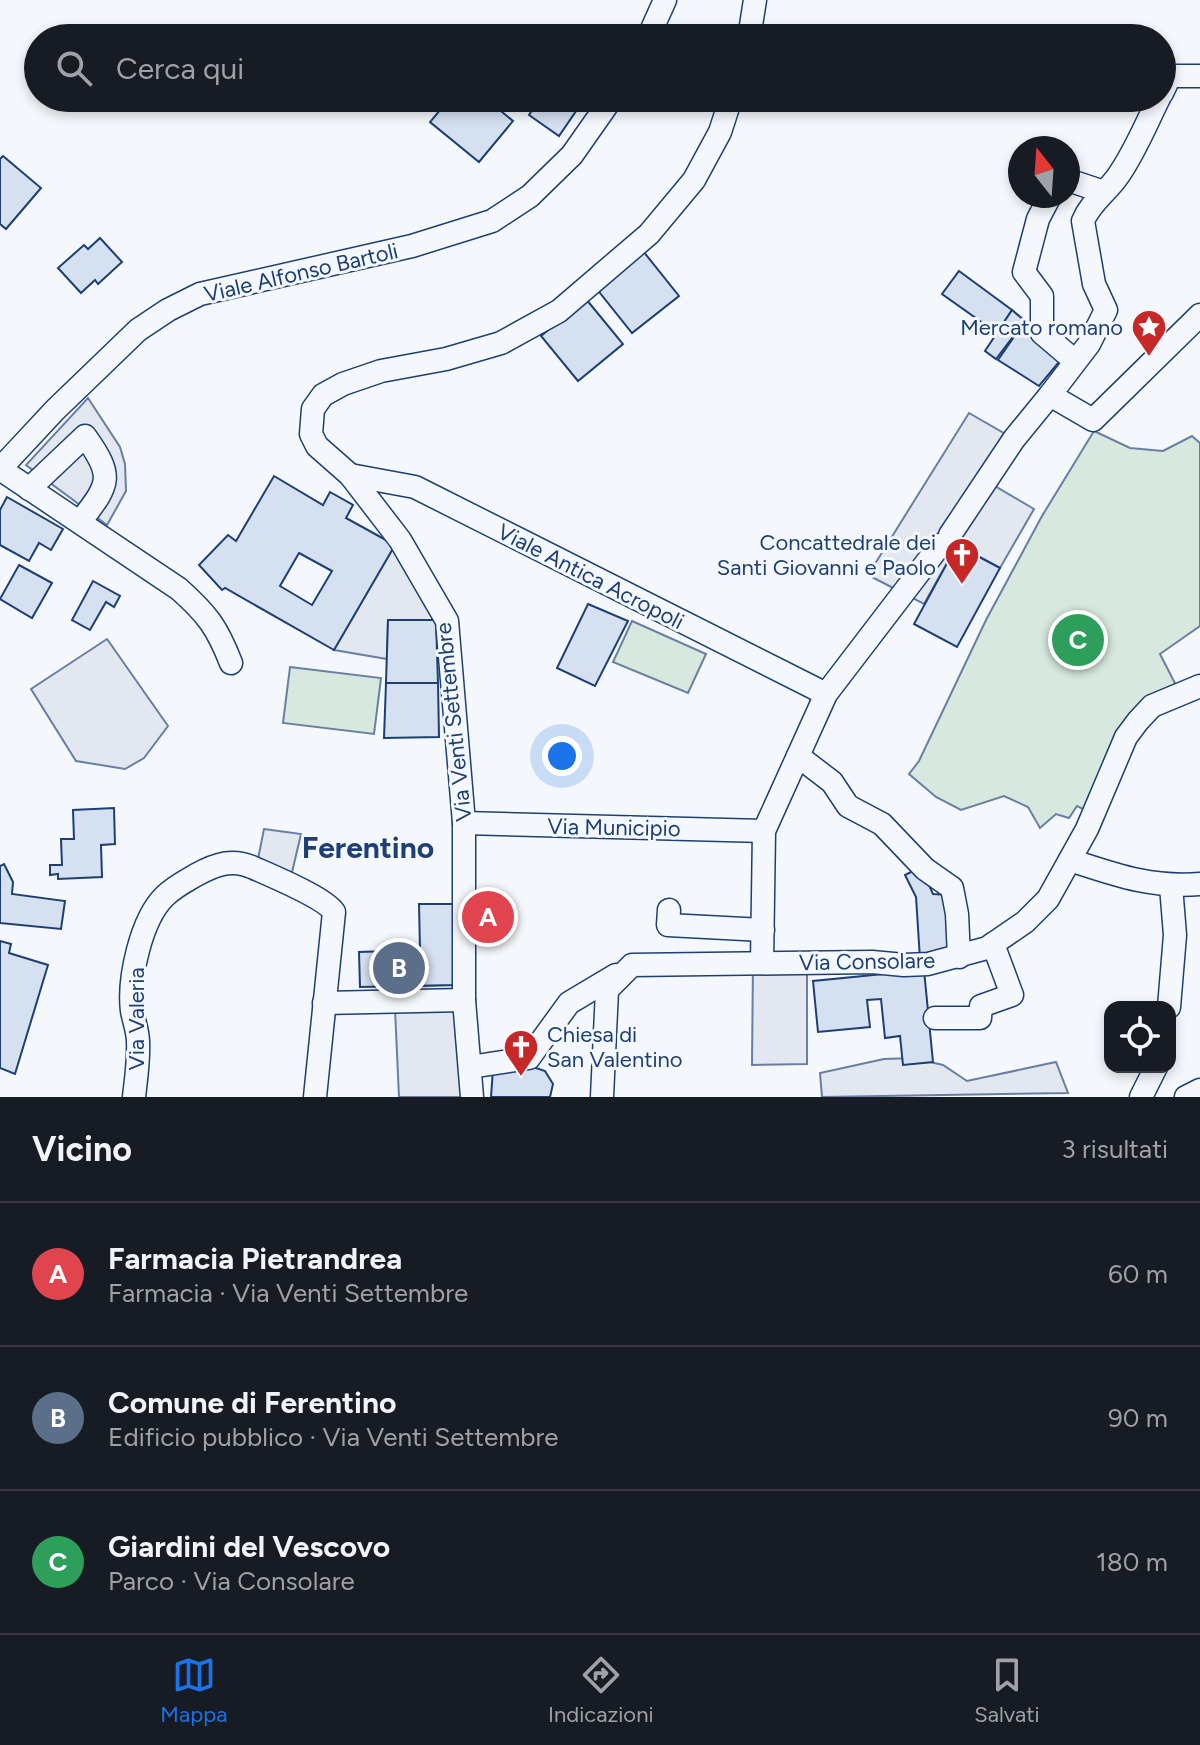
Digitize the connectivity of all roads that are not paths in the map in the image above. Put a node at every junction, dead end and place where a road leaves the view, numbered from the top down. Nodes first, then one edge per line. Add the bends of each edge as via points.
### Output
1 (665, 0) edge
2 (755, 0) edge
3 (654, 24) edge
4 (751, 24) edge
5 (1176, 76) edge
6 (1200, 76) edge
7 (602, 112) edge
8 (726, 112) edge
9 (1153, 112) edge
10 (1080, 184) edge
11 (1104, 192) junction
12 (1044, 208) edge
13 (1200, 315) edge
14 (1075, 361) junction
15 (1050, 395) junction
16 (0, 469) edge
17 (350, 475) junction
18 (29, 489) junction
19 (80, 522) junction
20 (231, 663) dead end
21 (1200, 686) edge
22 (826, 694) junction
23 (798, 756) junction
24 (464, 823) junction
25 (764, 831) junction
26 (1070, 860) junction
27 (1200, 884) edge
28 (1171, 886) junction
29 (669, 910) dead end
30 (763, 930) junction
31 (993, 944) junction
32 (959, 957) junction
33 (762, 963) junction
34 (632, 965) junction
35 (464, 1000) junction
36 (1170, 1001) edge
37 (324, 1003) junction
38 (935, 1018) dead end
39 (470, 1067) junction
40 (1153, 1073) edge
41 (1200, 1090) edge
42 (134, 1097) edge
43 (315, 1097) edge
44 (472, 1097) edge
45 (602, 1097) edge
46 (1141, 1097) edge
47 (1186, 1097) edge

1 - 3 street
2 - 4 street
5 - 6 street
7 - 16 street, Viale Alfonso Bartoli via 572,155 530,196 492,221 412,246 200,294 168,310 138,330
8 - 17 street, Via Venti Settembre via 694,180 649,234 559,311 501,343 381,371 323,395 313,409 311,434
9 - 11 street via 1128,162
10 - 11 street
11 - 14 street via 1083,221 1094,284 1106,310
12 - 14 street via 1024,272 1042,296 1042,333
13 - 15 street via 1093,420
14 - 15 street
15 - 22 street
16 - 18 street
17 - 22 street, Viale Antica Acropoli via 415,487
17 - 24 street, Via Venti Settembre via 400,540 447,621
18 - 19 street
18 - 19 street via 85,436 102,460 106,478 103,492
19 - 20 street via 205,612
21 - 26 street, Via Consolare via 1152,706 1126,737
22 - 23 street
23 - 25 street
23 - 32 street via 832,782 848,806 882,824 925,869 952,888
24 - 25 street, Via Municipio
24 - 35 street, Via Venti Settembre
25 - 30 street
26 - 28 street
26 - 31 street, Via Consolare via 1048,899
27 - 28 street
28 - 36 street via 1175,935
29 - 30 street via 668,925
30 - 33 street
31 - 32 street, Via Consolare
31 - 38 street via 1012,995 981,1006 980,1018
32 - 33 street, Via Consolare via 904,965
33 - 34 street, Via Consolare
34 - 39 street via 569,1003 529,1058
34 - 45 street via 607,990
35 - 37 street
35 - 39 street, Via Venti Settembre
37 - 42 street, Via Valeria via 331,907 242,863 204,870 159,903 137,954 132,997 138,1047
37 - 43 street
39 - 44 street, Via Venti Settembre
40 - 46 street
41 - 47 street

